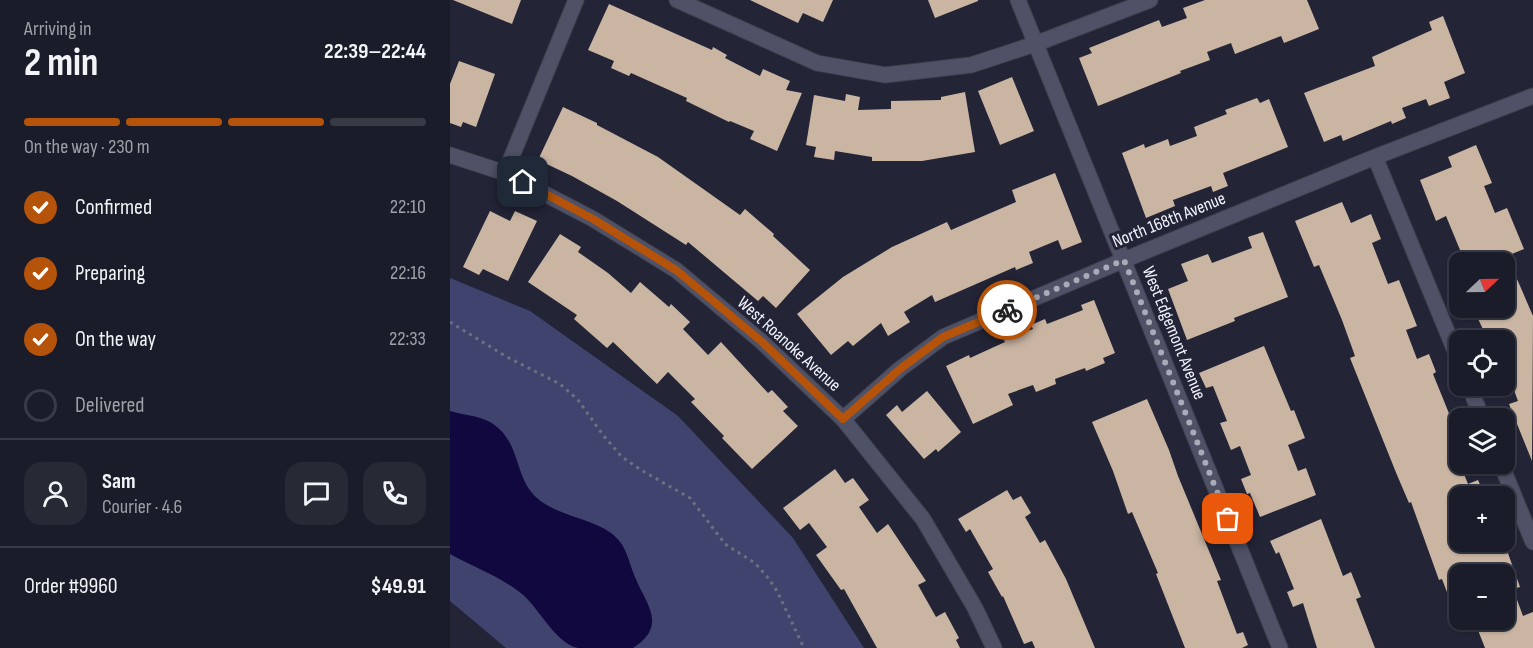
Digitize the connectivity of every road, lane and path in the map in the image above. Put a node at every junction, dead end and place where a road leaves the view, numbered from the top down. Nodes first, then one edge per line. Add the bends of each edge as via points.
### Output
1 (576, 0) edge
2 (677, 0) edge
3 (1018, 0) edge
4 (1150, 0) edge
5 (1035, 44) junction
6 (1533, 96) edge
7 (450, 155) edge
8 (1375, 157) junction
9 (505, 173) junction
10 (1124, 260) junction
11 (450, 322) edge
12 (1449, 336) edge
13 (843, 419) junction
14 (1505, 474) edge
15 (1533, 542) edge
16 (804, 648) edge
17 (994, 648) edge
18 (1280, 648) edge

1 - 9 street
2 - 5 street via 817,63 885,75 971,65
3 - 5 street, West Edgemont Avenue
4 - 5 street
5 - 10 street, West Edgemont Avenue
6 - 8 street, North 168th Avenue
7 - 9 street, West Roanoke Avenue
8 - 10 street, North 168th Avenue
8 - 12 street
9 - 13 street, West Roanoke Avenue via 593,219 676,270 761,341
10 - 13 street, North 168th Avenue via 943,337
10 - 18 street, West Edgemont Avenue
11 - 16 path via 560,384 578,400 622,457 690,498 725,544 755,563 769,579
13 - 17 street, West Roanoke Avenue via 924,519
14 - 15 street

